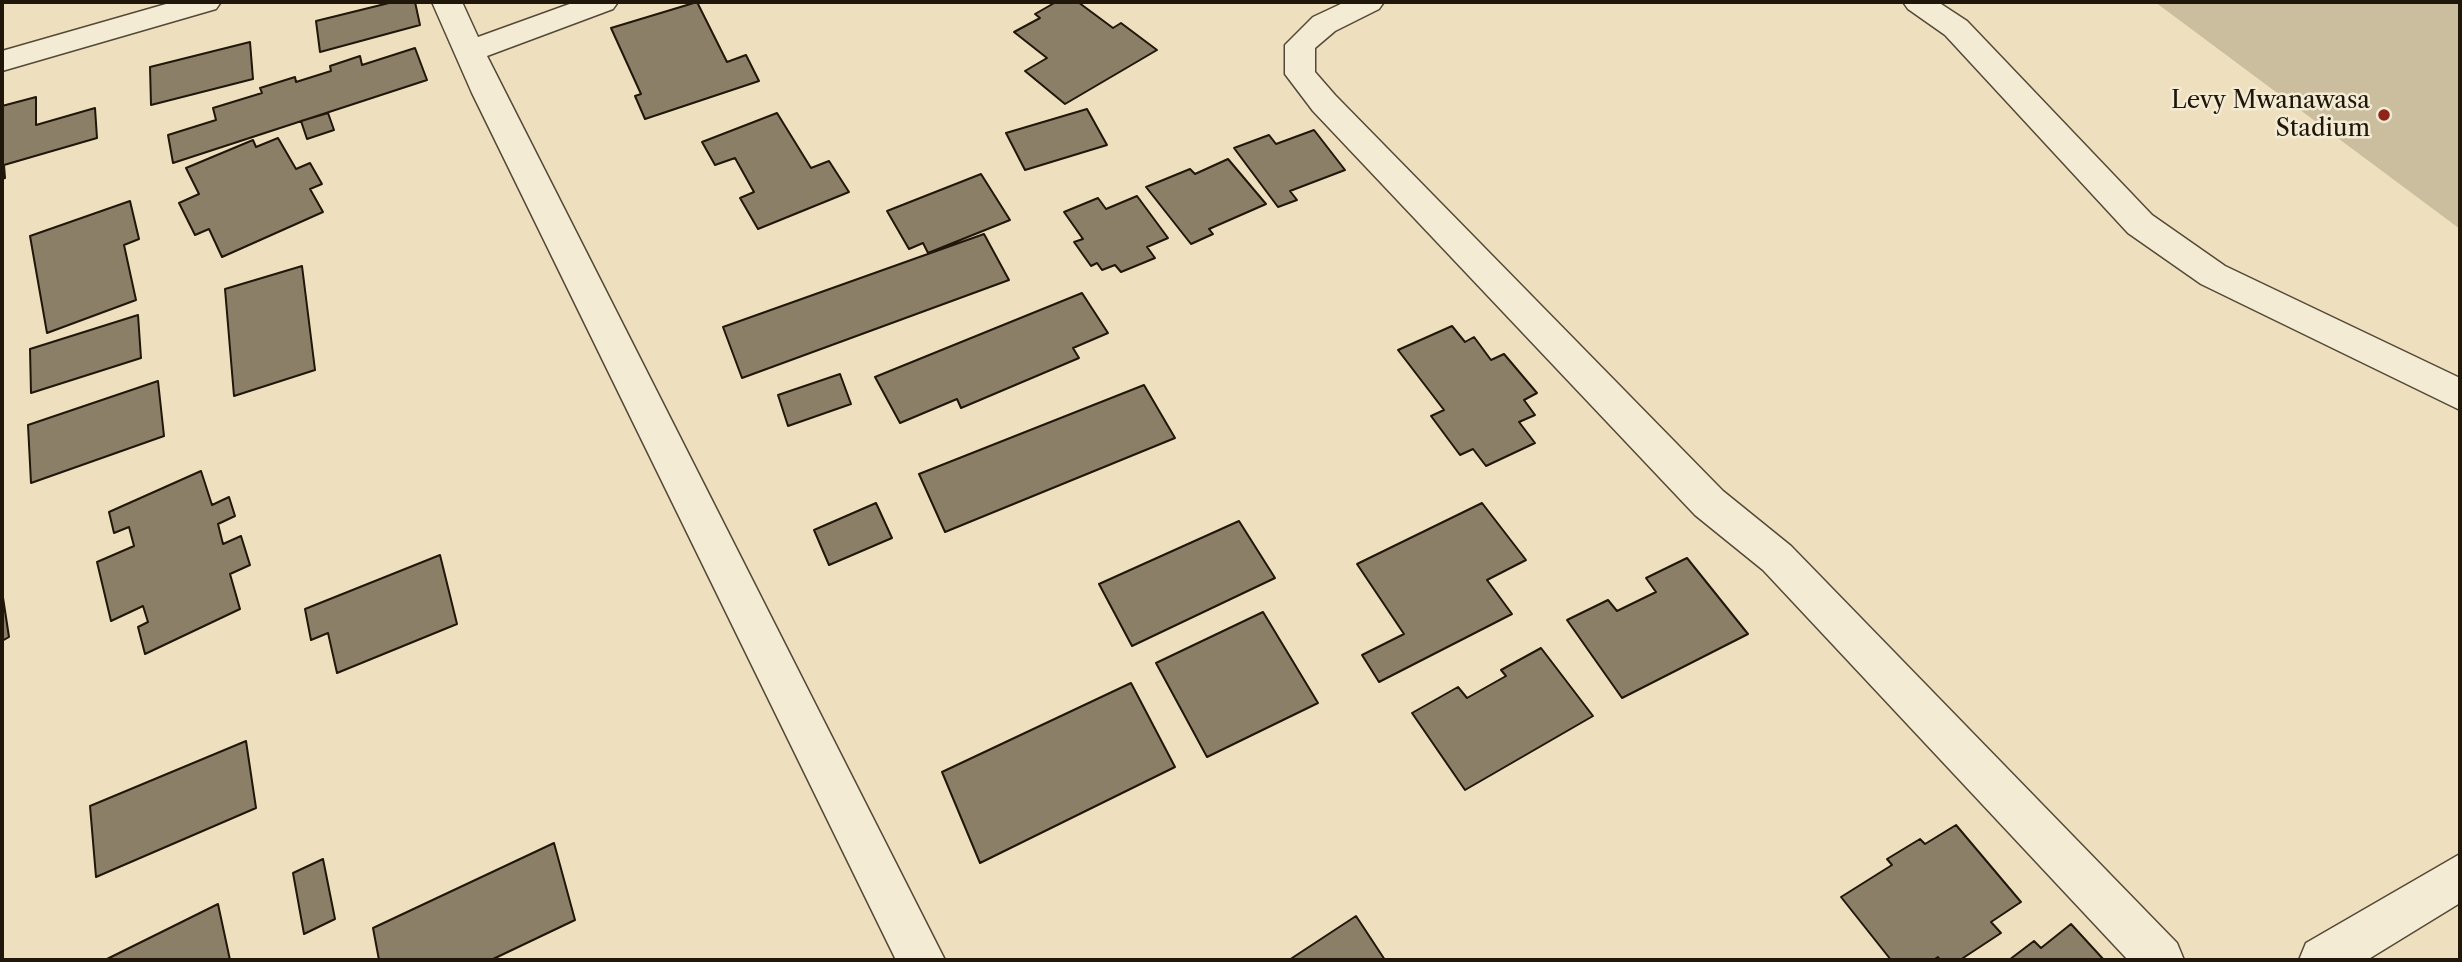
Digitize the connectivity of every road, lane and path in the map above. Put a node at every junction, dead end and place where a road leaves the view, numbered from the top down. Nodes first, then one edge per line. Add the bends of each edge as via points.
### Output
1 (206, 2) edge
2 (447, 2) edge
3 (603, 2) edge
4 (1369, 2) edge
5 (1919, 2) edge
6 (470, 51) junction
7 (2, 61) edge
8 (2460, 395) edge
9 (2460, 877) edge
10 (921, 960) edge
11 (2160, 960) edge
12 (2323, 960) edge

1 - 7 street
2 - 6 street
3 - 6 street
4 - 11 street via 1324,24 1300,45 1300,74 1709,503 1777,558
5 - 8 street via 1956,28 2140,224 2213,275
6 - 10 street
9 - 12 street

